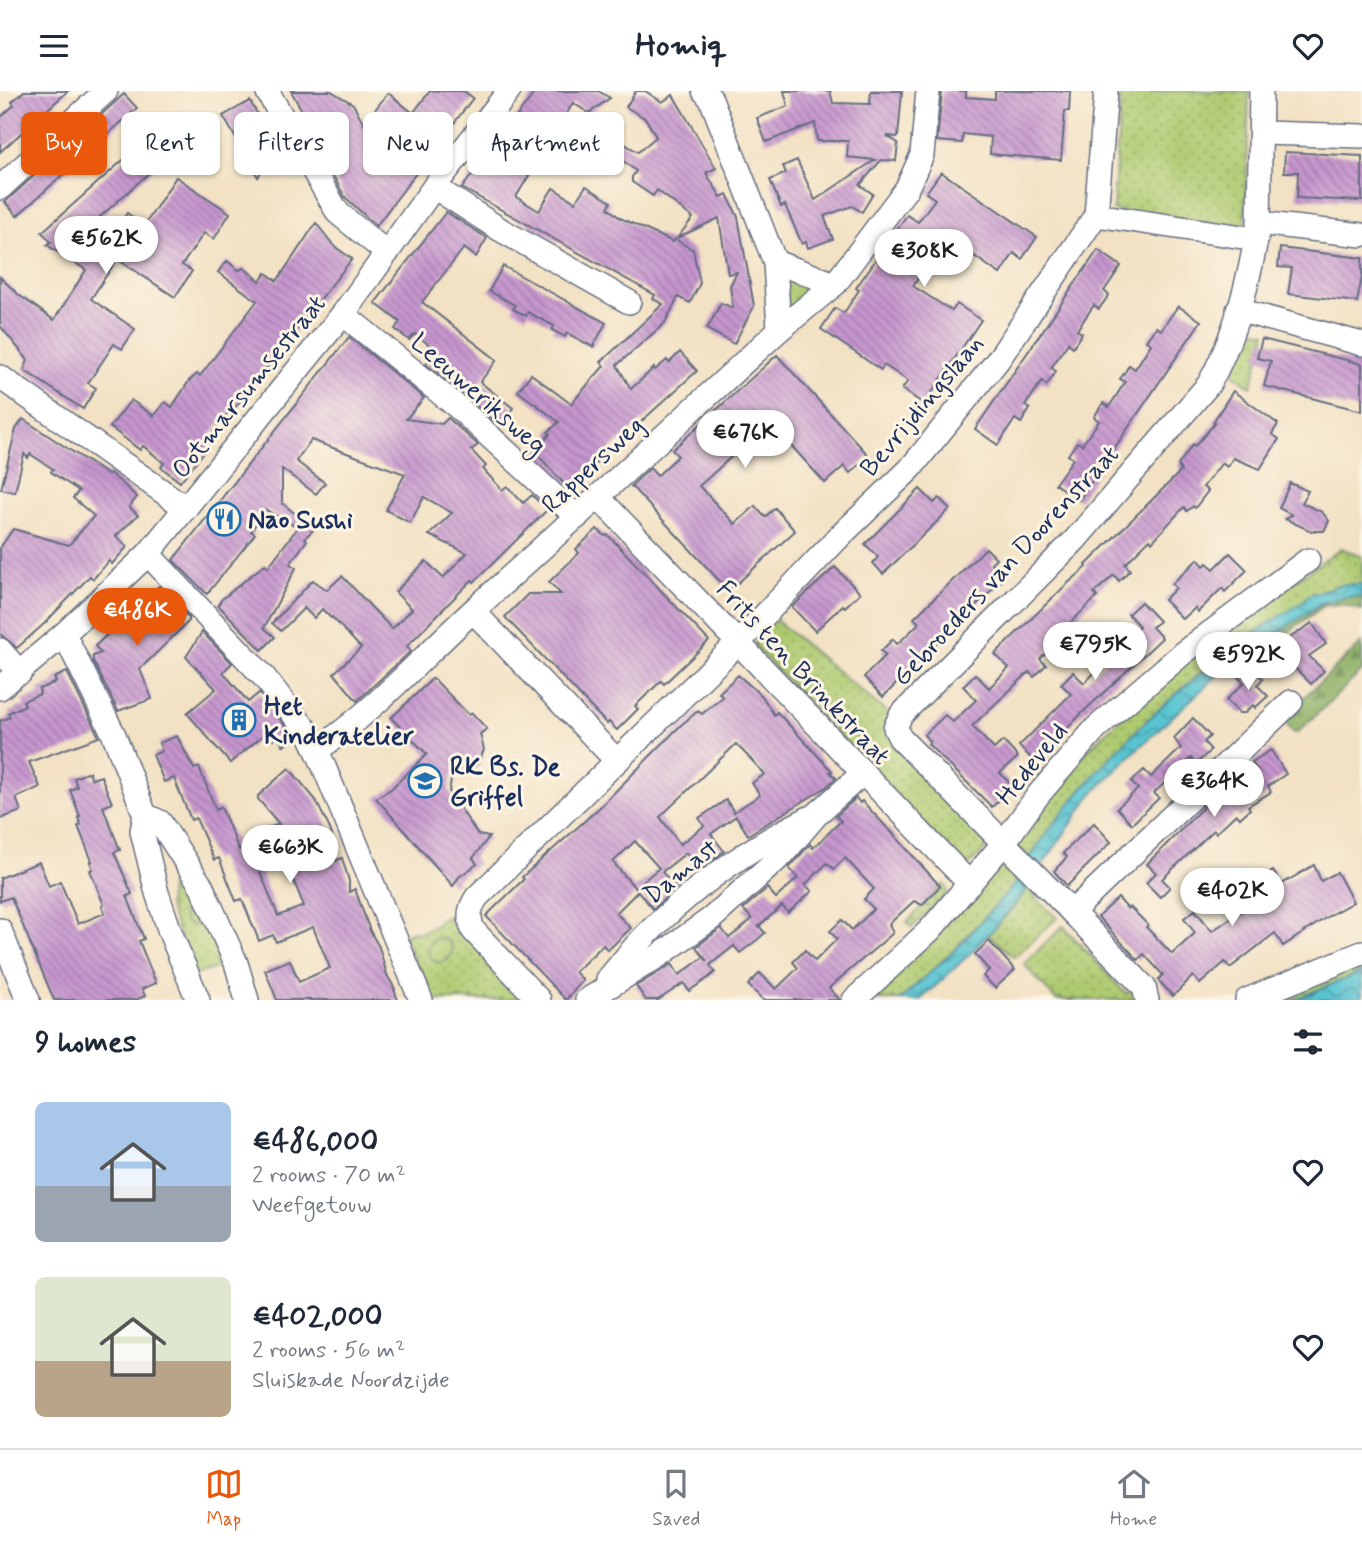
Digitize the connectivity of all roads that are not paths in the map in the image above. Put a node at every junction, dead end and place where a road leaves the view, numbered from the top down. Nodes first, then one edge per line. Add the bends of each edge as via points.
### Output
1 (106, 91) edge
2 (267, 91) edge
3 (509, 91) edge
4 (704, 91) edge
5 (929, 91) edge
6 (1106, 91) edge
7 (1261, 91) edge
8 (1261, 133) junction
9 (1362, 136) edge
10 (434, 187) junction
11 (0, 188) edge
12 (1096, 215) junction
13 (1258, 231) junction
14 (1362, 235) edge
15 (387, 253) junction
16 (775, 262) junction
17 (835, 284) junction
18 (629, 302) dead end
19 (1238, 310) junction
20 (343, 314) junction
21 (779, 330) junction
22 (1362, 344) edge
23 (0, 377) edge
24 (598, 497) junction
25 (186, 508) junction
26 (577, 517) junction
27 (148, 554) junction
28 (1308, 560) dead end
29 (473, 611) junction
30 (64, 634) junction
31 (739, 642) junction
32 (0, 649) edge
33 (20, 673) junction
34 (0, 688) edge
35 (1292, 702) dead end
36 (895, 728) joint
37 (314, 743) junction
38 (617, 761) junction
39 (862, 774) junction
40 (818, 813) junction
41 (145, 815) junction
42 (1003, 844) junction
43 (970, 884) junction
44 (1072, 912) junction
45 (0, 930) edge
46 (1362, 953) edge
47 (590, 997) edge
48 (28, 1000) edge
49 (198, 1000) edge
50 (247, 1000) edge
51 (421, 1000) edge
52 (539, 1000) edge
53 (854, 1000) edge
54 (1147, 1000) edge
55 (1247, 1000) edge

1 - 11 street
2 - 15 street via 338,213
3 - 10 street, Ootmarsumsestraat
4 - 16 street
5 - 17 street, Rappersweg via 922,155 907,188
6 - 12 street, Bevrijdingslaan
7 - 8 street, Gebroeders van Doorenstraat
8 - 9 street
8 - 13 street, Gebroeders van Doorenstraat
10 - 15 street, Ootmarsumsestraat
10 - 18 street
12 - 13 street
12 - 31 street, Bevrijdingslaan via 998,360 910,469
13 - 14 street
13 - 19 street, Gebroeders van Doorenstraat
15 - 20 street, Ootmarsumsestraat
16 - 17 street
16 - 21 street
17 - 21 street, Rappersweg
19 - 22 street
19 - 36 street, Gebroeders van Doorenstraat via 1209,384 1075,540 901,715
20 - 25 street, Ootmarsumsestraat
20 - 26 street, Leeuweriksweg via 460,409
21 - 24 street, Rappersweg
23 - 25 street
24 - 26 street, Rappersweg
24 - 31 street, Frits ten Brinkstraat
25 - 27 street, Ootmarsumsestraat
26 - 29 street, Rappersweg
27 - 30 street, Ootmarsumsestraat
27 - 37 street via 264,677
28 - 42 street, Hedeveld via 1183,653 1096,728
29 - 37 street, Rappersweg via 379,703
29 - 38 street
30 - 33 street, Ootmarsumsestraat
30 - 41 street via 114,735
31 - 38 street
31 - 39 street, Frits ten Brinkstraat
32 - 33 street
33 - 34 street, Ootmarsumsestraat
35 - 44 street
36 - 42 street, Frits ten Brinkstraat
37 - 51 street
38 - 52 street via 469,909 473,930
39 - 40 street, Damast
39 - 43 street, Frits ten Brinkstraat
40 - 47 street, Damast via 783,854 712,918
40 - 47 street, Damast via 770,837 692,893
41 - 49 street via 142,831 157,893
41 - 50 street via 160,822 202,887
42 - 43 street, Hedeveld
42 - 44 street, Frits ten Brinkstraat
43 - 53 street, Hedeveld via 930,930
44 - 54 street, Frits ten Brinkstraat via 1144,987
45 - 48 street
46 - 55 street

